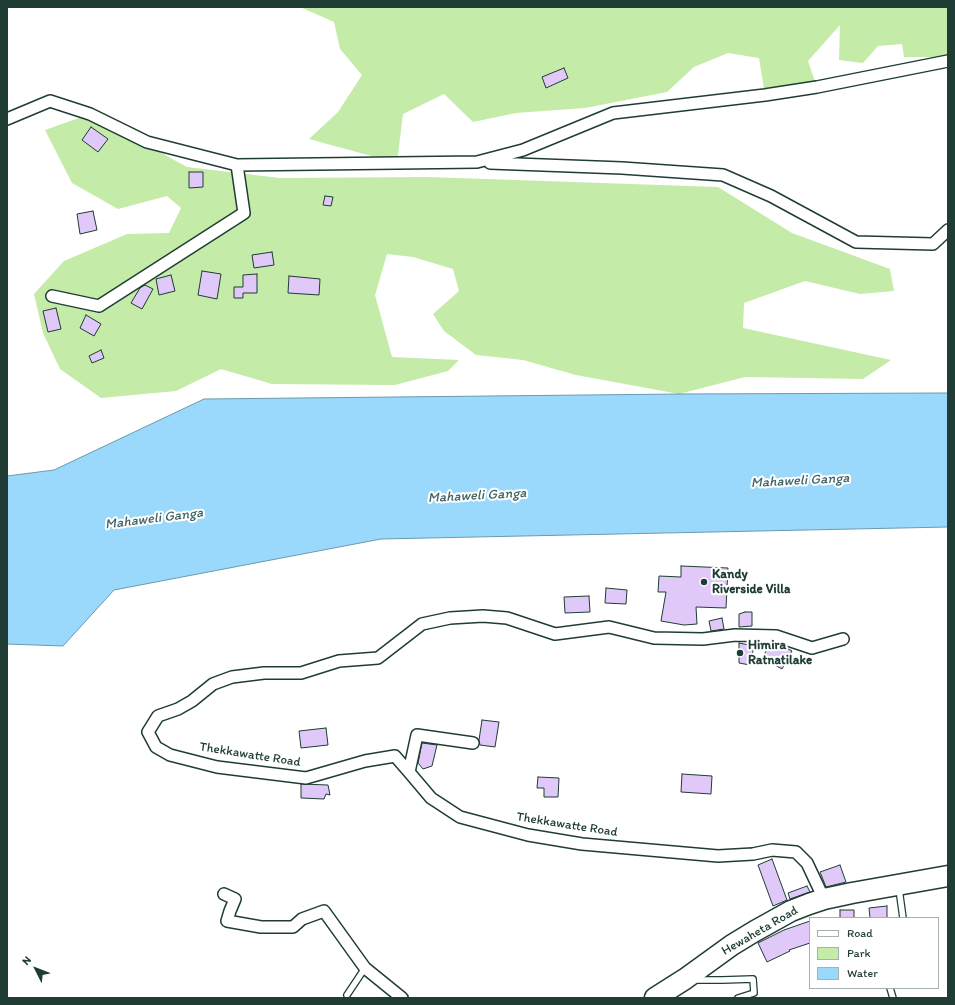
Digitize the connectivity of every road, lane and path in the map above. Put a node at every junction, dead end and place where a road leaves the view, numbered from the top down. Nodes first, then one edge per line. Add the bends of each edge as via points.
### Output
1 (948, 61) edge
2 (7, 119) edge
3 (477, 162) junction
4 (237, 164) junction
5 (948, 230) edge
6 (52, 296) dead end
7 (843, 639) dead end
8 (473, 743) dead end
9 (409, 772) junction
10 (948, 876) edge
11 (898, 885) junction
12 (224, 894) dead end
13 (824, 899) junction
14 (903, 917) edge
15 (365, 968) junction
16 (685, 979) junction
17 (347, 995) dead end
18 (402, 998) edge
19 (655, 998) edge
20 (738, 998) edge

1 - 3 street via 817,87 613,113 522,150
2 - 4 street via 50,101 90,114 147,142
3 - 4 street
3 - 5 street via 723,175 771,196 856,242 933,244
4 - 6 street via 244,213 99,306
7 - 9 street, Thekkawatte Road via 812,648 776,636 735,635 703,640 654,638 609,627 555,634 507,618 450,618 422,624 378,658 339,661 301,673 264,673 232,677 213,684 192,701 158,716 148,732 156,748 170,755 217,767 306,778 364,761 394,756
8 - 9 street via 417,735
9 - 13 street, Thekkawatte Road via 431,798 460,817 528,835 582,844 718,856 772,850 796,852 807,863
10 - 11 highway, Hewaheta Road
11 - 13 highway, Hewaheta Road
11 - 14 lane
12 - 15 street via 234,899 227,921 261,927 293,926 302,919 324,911
13 - 16 highway, Hewaheta Road via 792,911 755,931
15 - 17 lane
15 - 18 street
16 - 19 highway, Hewaheta Road
16 - 20 lane via 753,979 754,993

